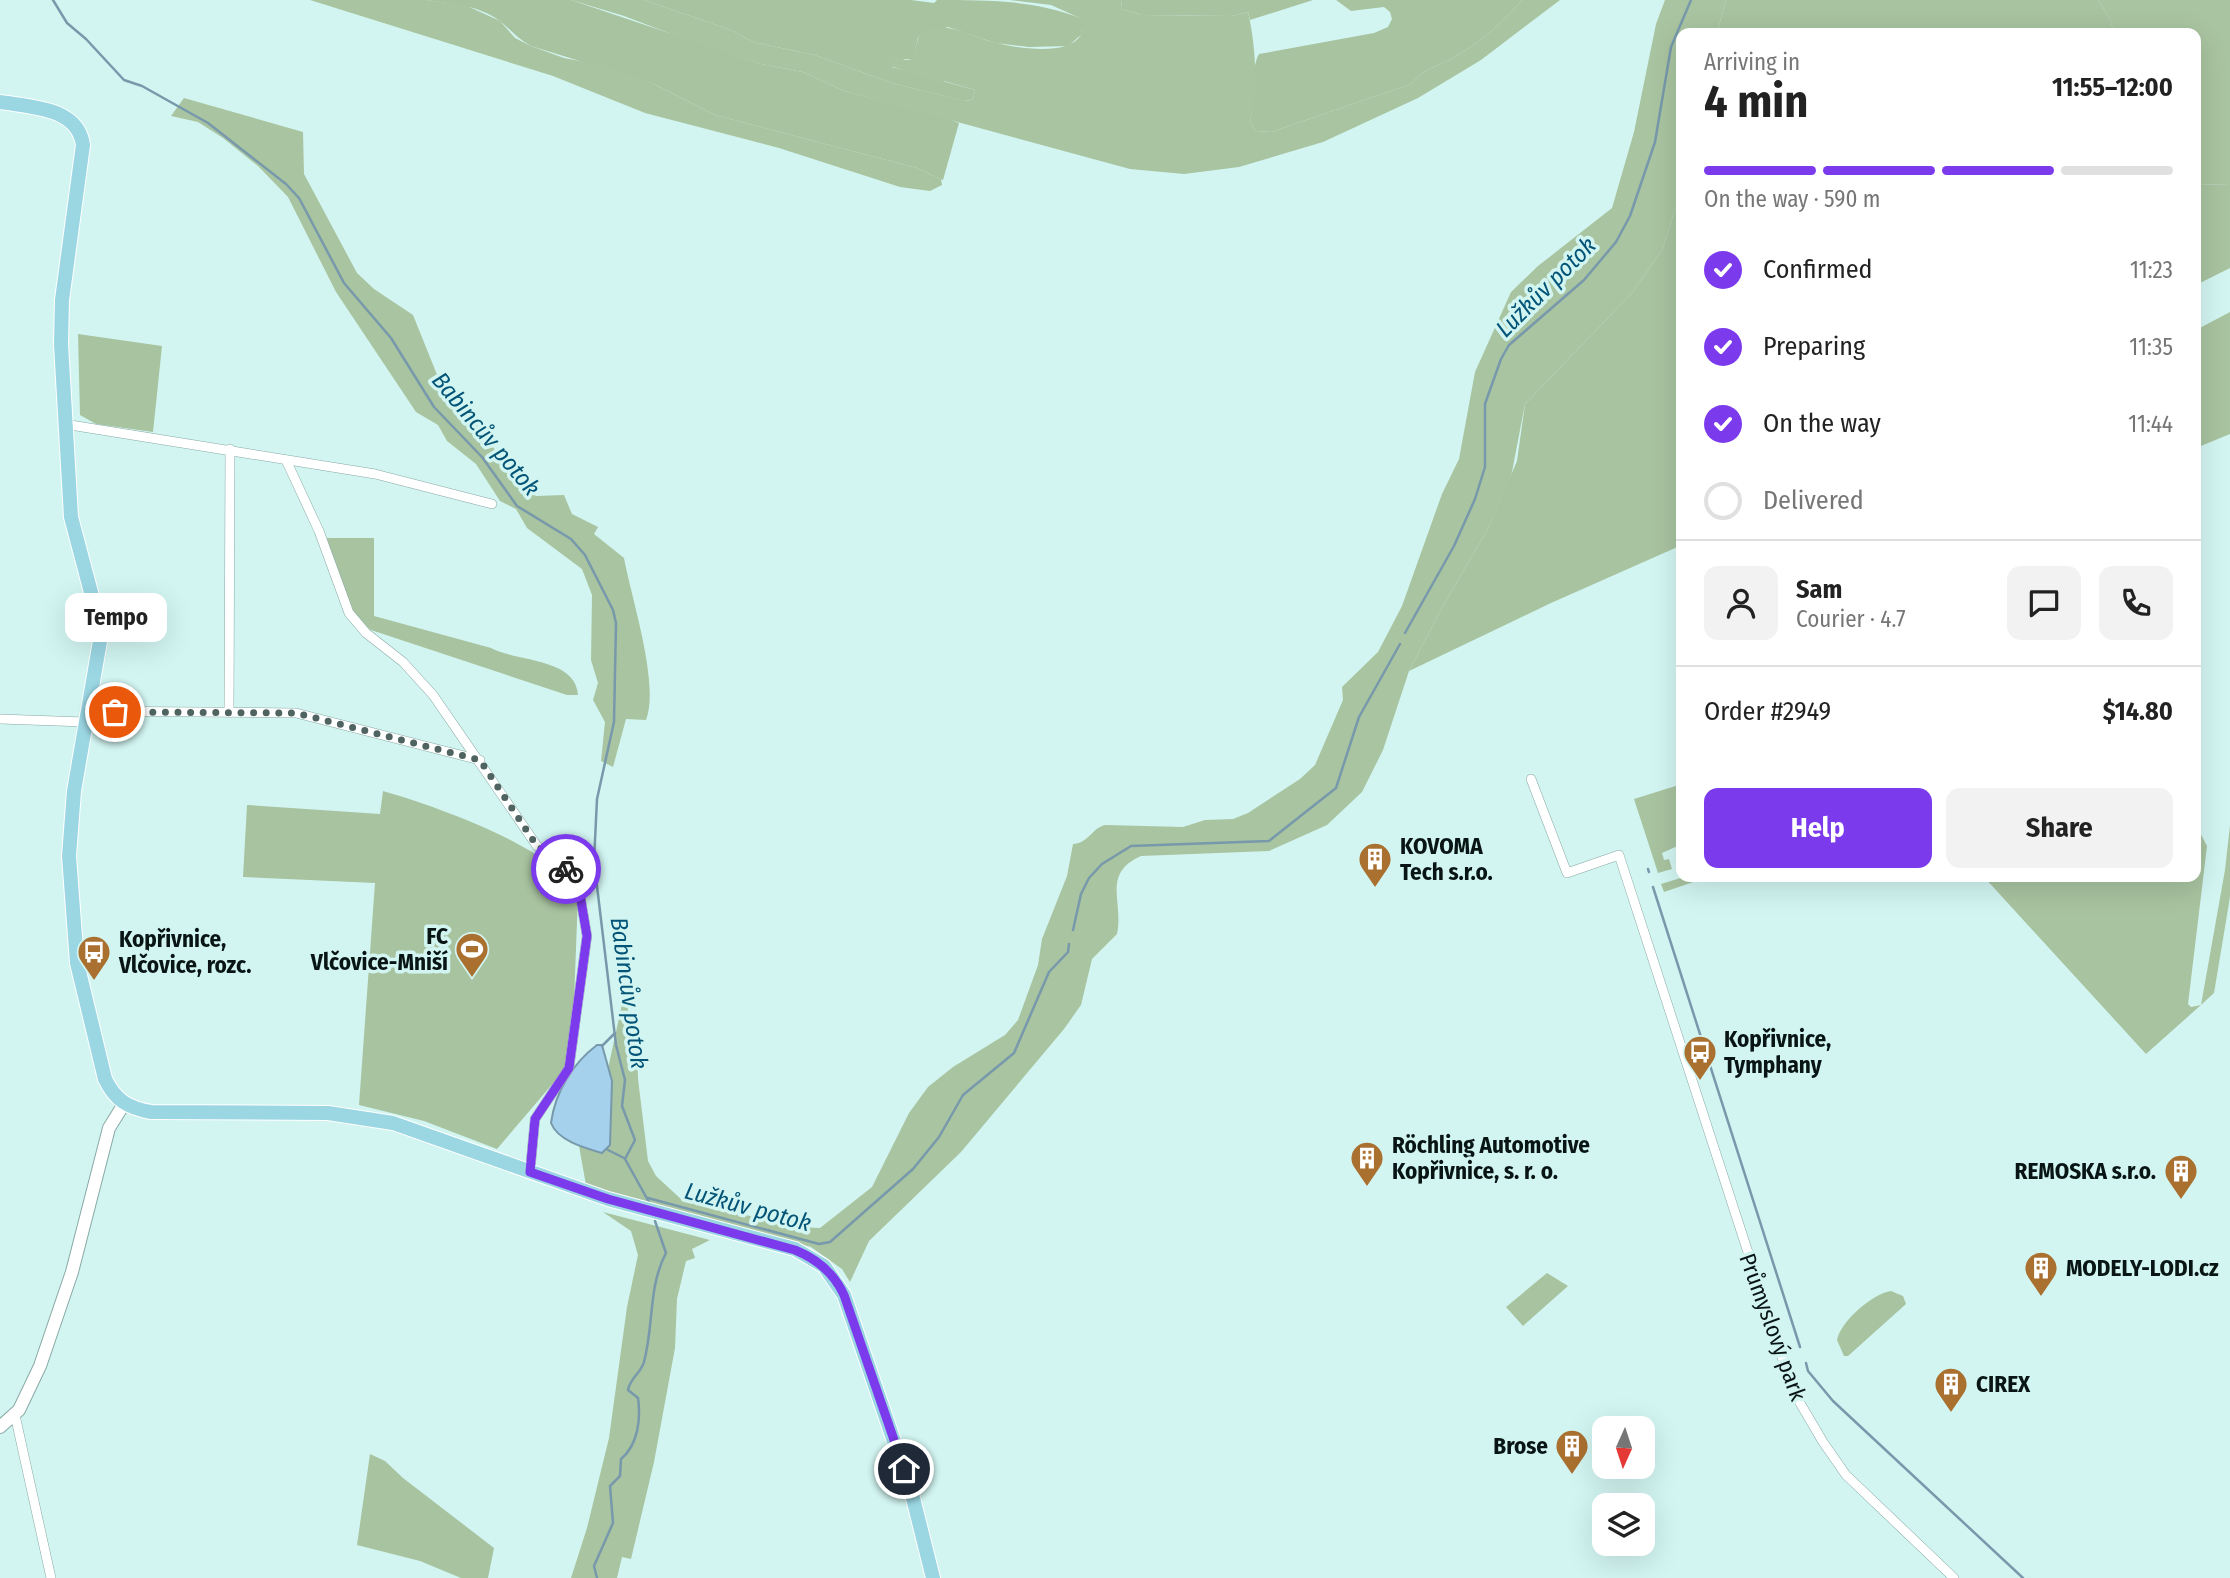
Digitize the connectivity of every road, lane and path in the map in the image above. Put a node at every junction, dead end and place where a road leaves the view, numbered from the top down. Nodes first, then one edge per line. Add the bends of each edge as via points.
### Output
1 (0, 102) edge
2 (64, 424) junction
3 (230, 449) junction
4 (286, 460) junction
5 (492, 504) dead end
6 (229, 713) junction
7 (86, 717) junction
8 (0, 719) edge
9 (480, 760) junction
10 (1531, 779) dead end
11 (1663, 1022) dead end
12 (1674, 1028) junction
13 (124, 1104) junction
14 (530, 1172) junction
15 (15, 1415) junction
16 (0, 1427) edge
17 (51, 1578) edge
18 (933, 1578) edge
19 (1954, 1578) edge

1 - 2 main road via 65,117 82,135 82,166 62,300
2 - 3 street
2 - 7 main road via 74,531 99,627 99,654
3 - 4 street
3 - 6 street
4 - 5 street via 375,474
4 - 9 street via 349,613 433,695
6 - 7 street
6 - 9 street via 296,713
7 - 8 street
7 - 13 main road via 70,824 72,911 81,985 105,1079
9 - 14 street via 537,846 557,859 572,877 587,925 569,1068 535,1119
10 - 12 street, Průmyslový park via 1567,873 1619,855
11 - 12 street
12 - 19 street, Průmyslový park via 1793,1391 1846,1475
13 - 14 main road via 151,1112 262,1111 362,1118 437,1136
13 - 15 main road via 105,1141 58,1319
14 - 18 main road via 608,1199 795,1250 828,1270 853,1319 912,1494
15 - 16 main road
15 - 17 street

